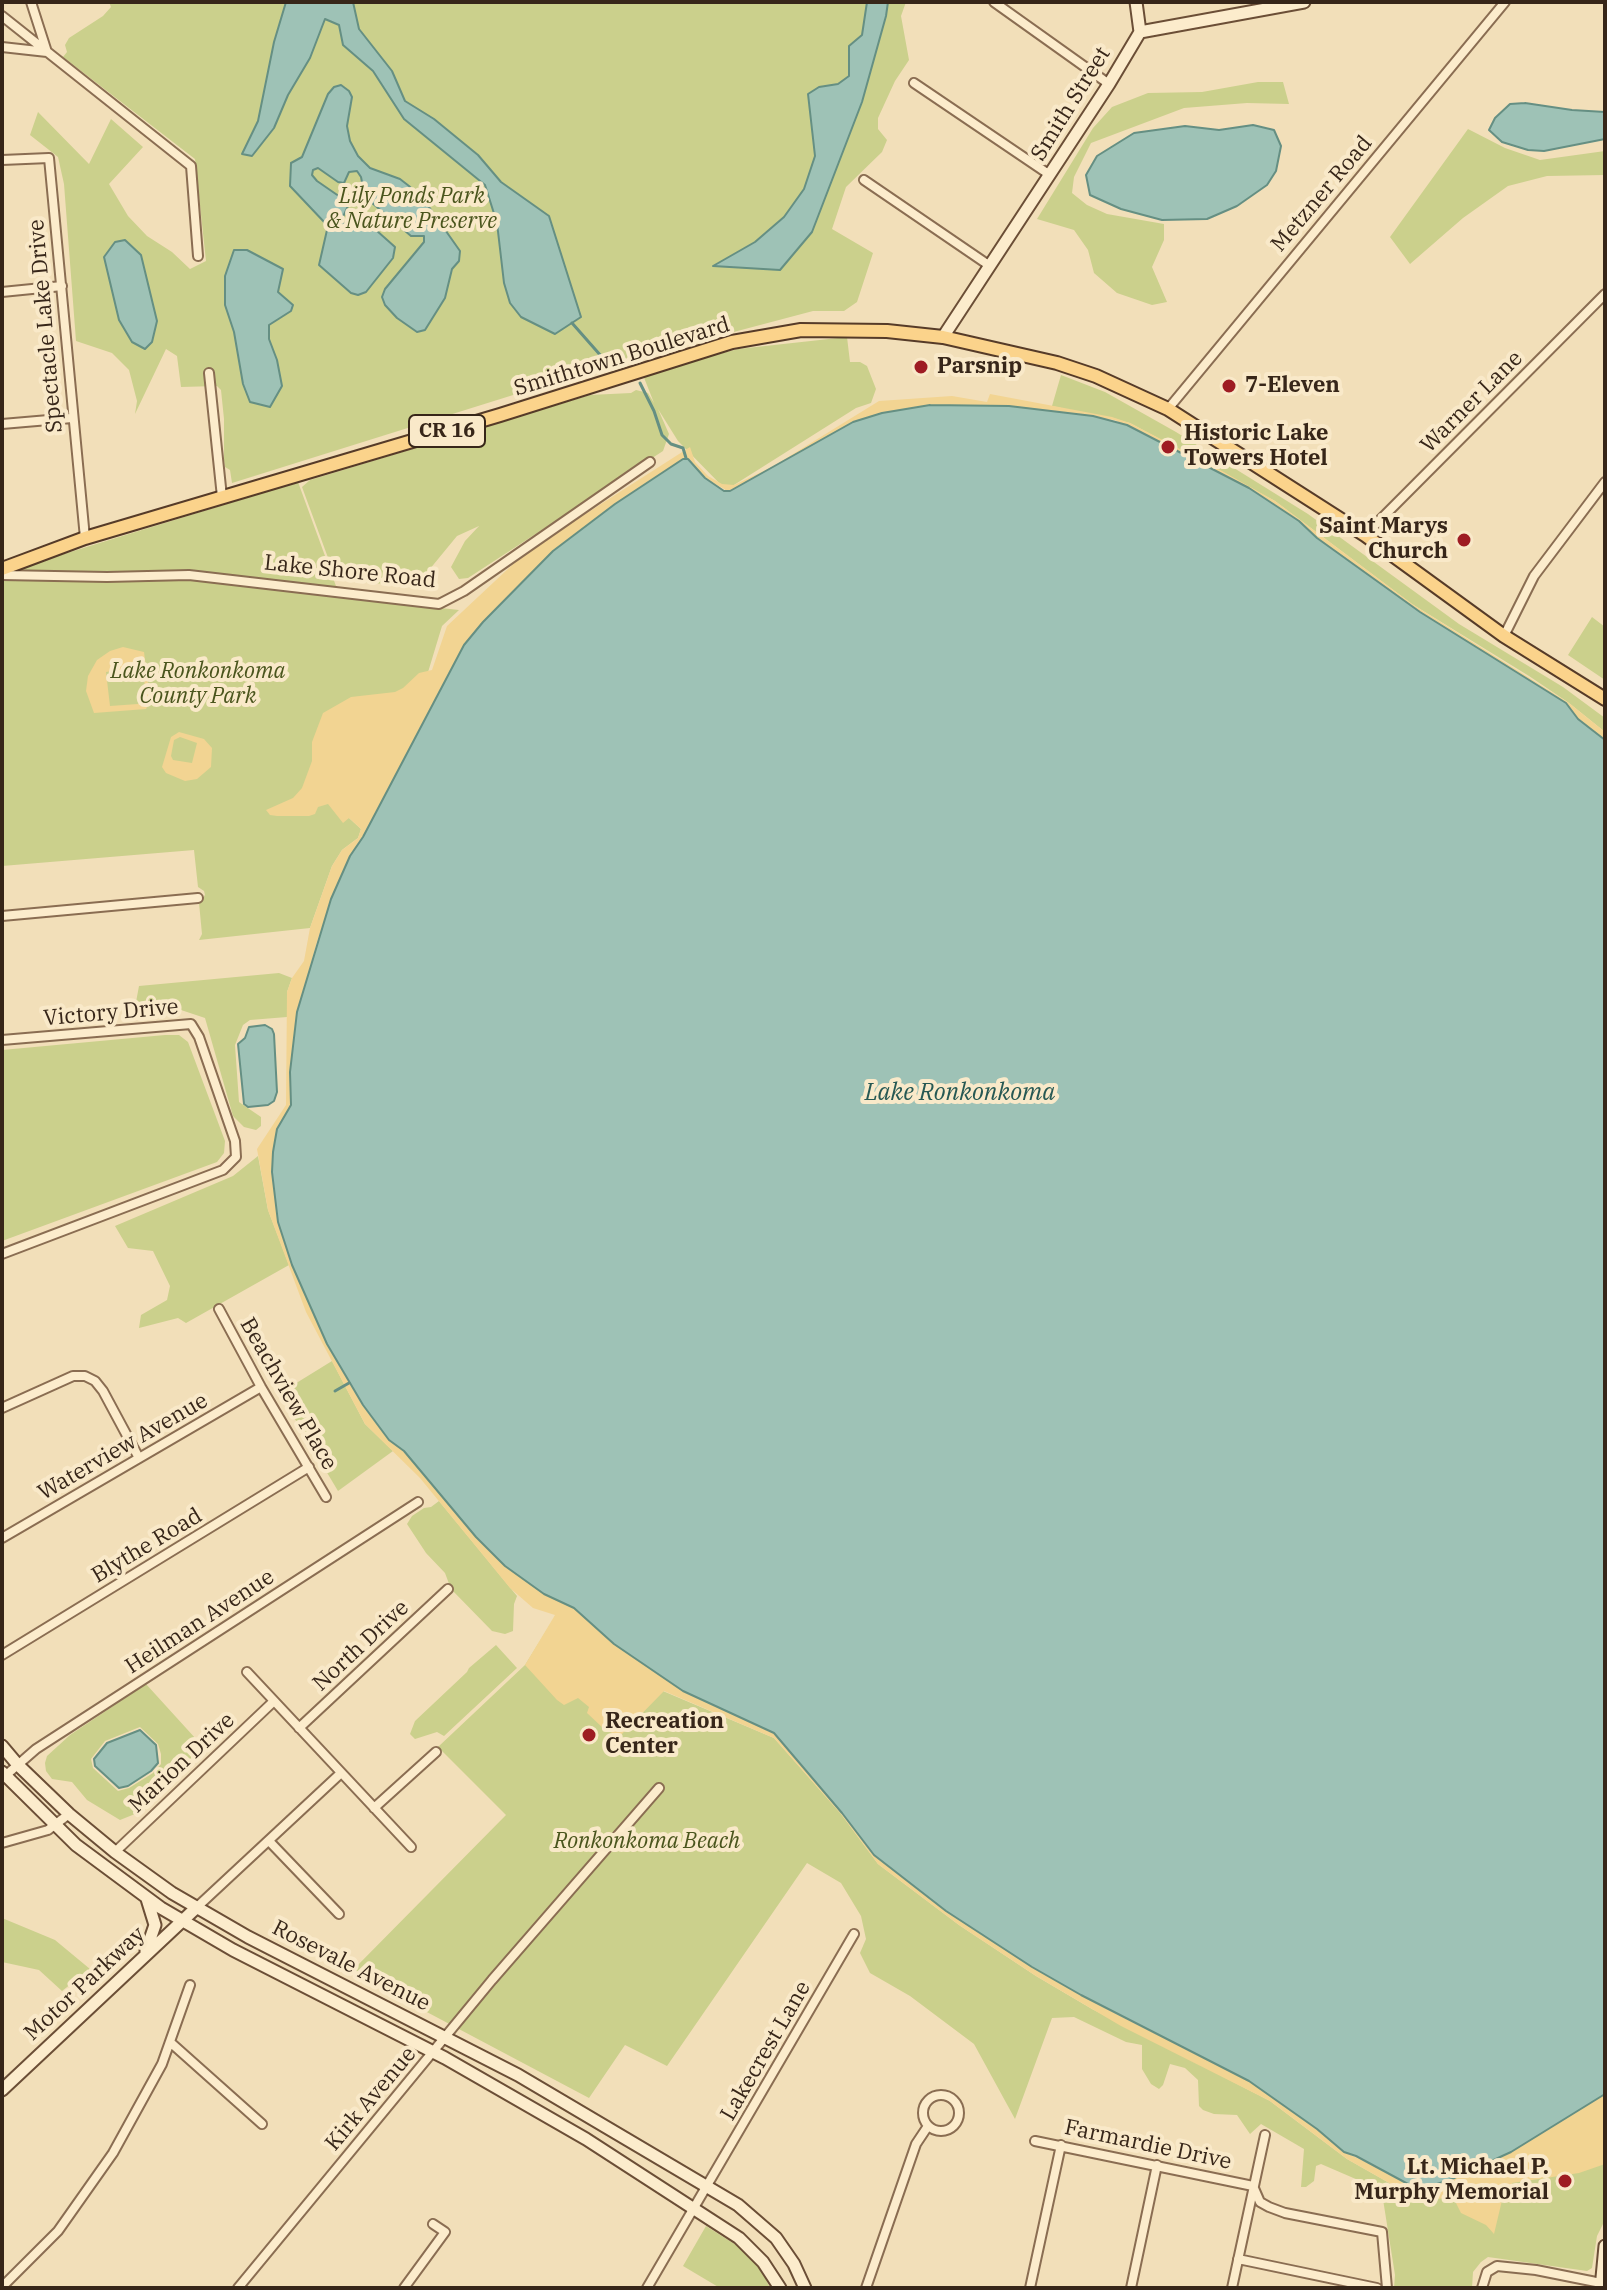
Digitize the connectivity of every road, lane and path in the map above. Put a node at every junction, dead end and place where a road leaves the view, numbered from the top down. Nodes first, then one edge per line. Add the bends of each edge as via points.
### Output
1 (31, 2) edge
2 (994, 2) edge
3 (1136, 2) edge
4 (1304, 2) edge
5 (1505, 2) edge
6 (2, 16) edge
7 (1140, 32) junction
8 (2, 47) edge
9 (47, 52) junction
10 (914, 83) dead end
11 (1109, 84) junction
12 (2, 160) edge
13 (1050, 175) junction
14 (864, 180) dead end
15 (198, 256) dead end
16 (990, 266) junction
17 (62, 286) junction
18 (2, 292) edge
19 (1605, 294) edge
20 (943, 337) junction
21 (209, 373) dead end
22 (1168, 409) junction
23 (72, 418) junction
24 (2, 424) edge
25 (650, 462) dead end
26 (1605, 482) edge
27 (222, 497) junction
28 (1365, 535) junction
29 (85, 538) junction
30 (2, 572) edge
31 (1504, 636) junction
32 (1605, 699) edge
33 (198, 898) dead end
34 (2, 916) edge
35 (2, 1040) edge
36 (2, 1254) edge
37 (219, 1309) dead end
38 (261, 1387) junction
39 (2, 1408) edge
40 (139, 1458) junction
41 (309, 1467) junction
42 (326, 1497) dead end
43 (418, 1502) dead end
44 (2, 1538) edge
45 (448, 1589) dead end
46 (2, 1655) edge
47 (247, 1672) dead end
48 (274, 1701) junction
49 (299, 1728) junction
50 (2, 1746) edge
51 (436, 1752) dead end
52 (18, 1765) junction
53 (341, 1773) junction
54 (4, 1774) edge
55 (659, 1788) dead end
56 (374, 1808) junction
57 (69, 1814) junction
58 (55, 1826) junction
59 (269, 1841) junction
60 (2, 1843) edge
61 (411, 1847) dead end
62 (115, 1852) junction
63 (147, 1899) junction
64 (196, 1908) junction
65 (339, 1914) dead end
66 (181, 1922) junction
67 (854, 1934) dead end
68 (144, 1955) junction
69 (190, 1985) dead end
70 (446, 2037) junction
71 (170, 2042) junction
72 (433, 2051) junction
73 (2, 2090) edge
74 (262, 2124) dead end
75 (928, 2126) junction
76 (1265, 2135) dead end
77 (1035, 2141) dead end
78 (1061, 2145) junction
79 (1157, 2165) junction
80 (708, 2186) junction
81 (1253, 2186) junction
82 (694, 2208) junction
83 (433, 2224) dead end
84 (1605, 2246) edge
85 (1238, 2259) junction
86 (1601, 2286) edge
87 (2, 2287) edge
88 (238, 2288) edge
89 (404, 2288) edge
90 (647, 2288) edge
91 (782, 2288) edge
92 (805, 2288) edge
93 (866, 2288) edge
94 (1030, 2288) edge
95 (1131, 2288) edge
96 (1232, 2288) edge
97 (1377, 2288) edge
98 (1387, 2288) edge
99 (1482, 2288) edge

1 - 9 street
2 - 11 street
3 - 7 main road
4 - 7 main road
5 - 22 street, Metzner Road
6 - 9 street
7 - 11 main road, Smith Street
8 - 9 street
9 - 15 street via 191,166
10 - 13 street
11 - 13 main road, Smith Street
12 - 17 street, Spectacle Lake Drive via 49,158
13 - 16 main road, Smith Street
14 - 16 street
16 - 20 main road, Smith Street
17 - 18 street
17 - 23 street, Spectacle Lake Drive
19 - 28 street, Warner Lane
20 - 22 main road, Smithtown Boulevard / CR 16 via 1057,363
20 - 27 main road, Smithtown Boulevard / CR 16 via 801,330 732,342
21 - 27 street
22 - 28 main road, CR 16
23 - 24 street
23 - 29 street, Spectacle Lake Drive
25 - 30 street, Lake Shore Road via 439,604 189,575
26 - 31 street via 1534,576
27 - 29 main road, Smithtown Boulevard / CR 16
28 - 31 main road, CR 16
29 - 30 main road, Smithtown Boulevard / CR 16
31 - 32 main road, CR 16
33 - 34 street
35 - 36 street, Victory Drive via 191,1024 235,1141 236,1157 223,1170
37 - 38 street, Beachview Place
38 - 40 street, Waterview Avenue
38 - 41 street, Beachview Place
39 - 40 street via 73,1376 85,1376 103,1391
40 - 44 street, Waterview Avenue
41 - 42 street, Beachview Place
41 - 46 street, Blythe Road
43 - 52 street, Heilman Avenue
45 - 49 street, North Drive
47 - 48 street
48 - 49 street
48 - 62 street, Marion Drive
49 - 53 street
50 - 52 main road, Rosevale Avenue
51 - 56 street
52 - 54 street, Heilman Avenue
52 - 57 main road, Rosevale Avenue
53 - 56 street
53 - 59 street
54 - 58 main road, Rosevale Avenue
55 - 70 street, Kirk Avenue
56 - 61 street
57 - 58 street
57 - 62 main road, Rosevale Avenue
58 - 60 street
58 - 63 main road, Rosevale Avenue
59 - 64 street
59 - 65 street
62 - 64 main road, Rosevale Avenue
63 - 66 main road, Rosevale Avenue
63 - 68 main road via 155,1925
64 - 66 main road, Motor Parkway
64 - 70 main road, Rosevale Avenue
66 - 68 main road, Motor Parkway
66 - 72 main road, Rosevale Avenue
67 - 80 street, Lakecrest Lane
68 - 73 main road, Motor Parkway
69 - 71 street
70 - 72 street, Kirk Avenue
70 - 80 main road, Rosevale Avenue
71 - 74 street
71 - 87 street via 140,2107 83,2199
72 - 82 main road, Rosevale Avenue
72 - 88 street, Kirk Avenue
75 - 75 street via 923,2113 929,2100 942,2096 955,2102 955,2124 943,2131
75 - 93 street via 916,2144
76 - 81 street
77 - 78 street, Farmardie Drive
78 - 79 street, Farmardie Drive
78 - 94 street
79 - 81 street, Farmardie Drive
79 - 95 street
80 - 82 street, Lakecrest Lane
80 - 92 main road, Rosevale Avenue via 770,2232
81 - 85 street
81 - 98 street via 1260,2202 1269,2207 1382,2232
82 - 90 street, Lakecrest Lane
82 - 91 main road, Rosevale Avenue via 739,2238
83 - 89 street via 445,2232
84 - 86 main road
85 - 96 street
85 - 97 street
86 - 99 street via 1497,2266 1487,2272

